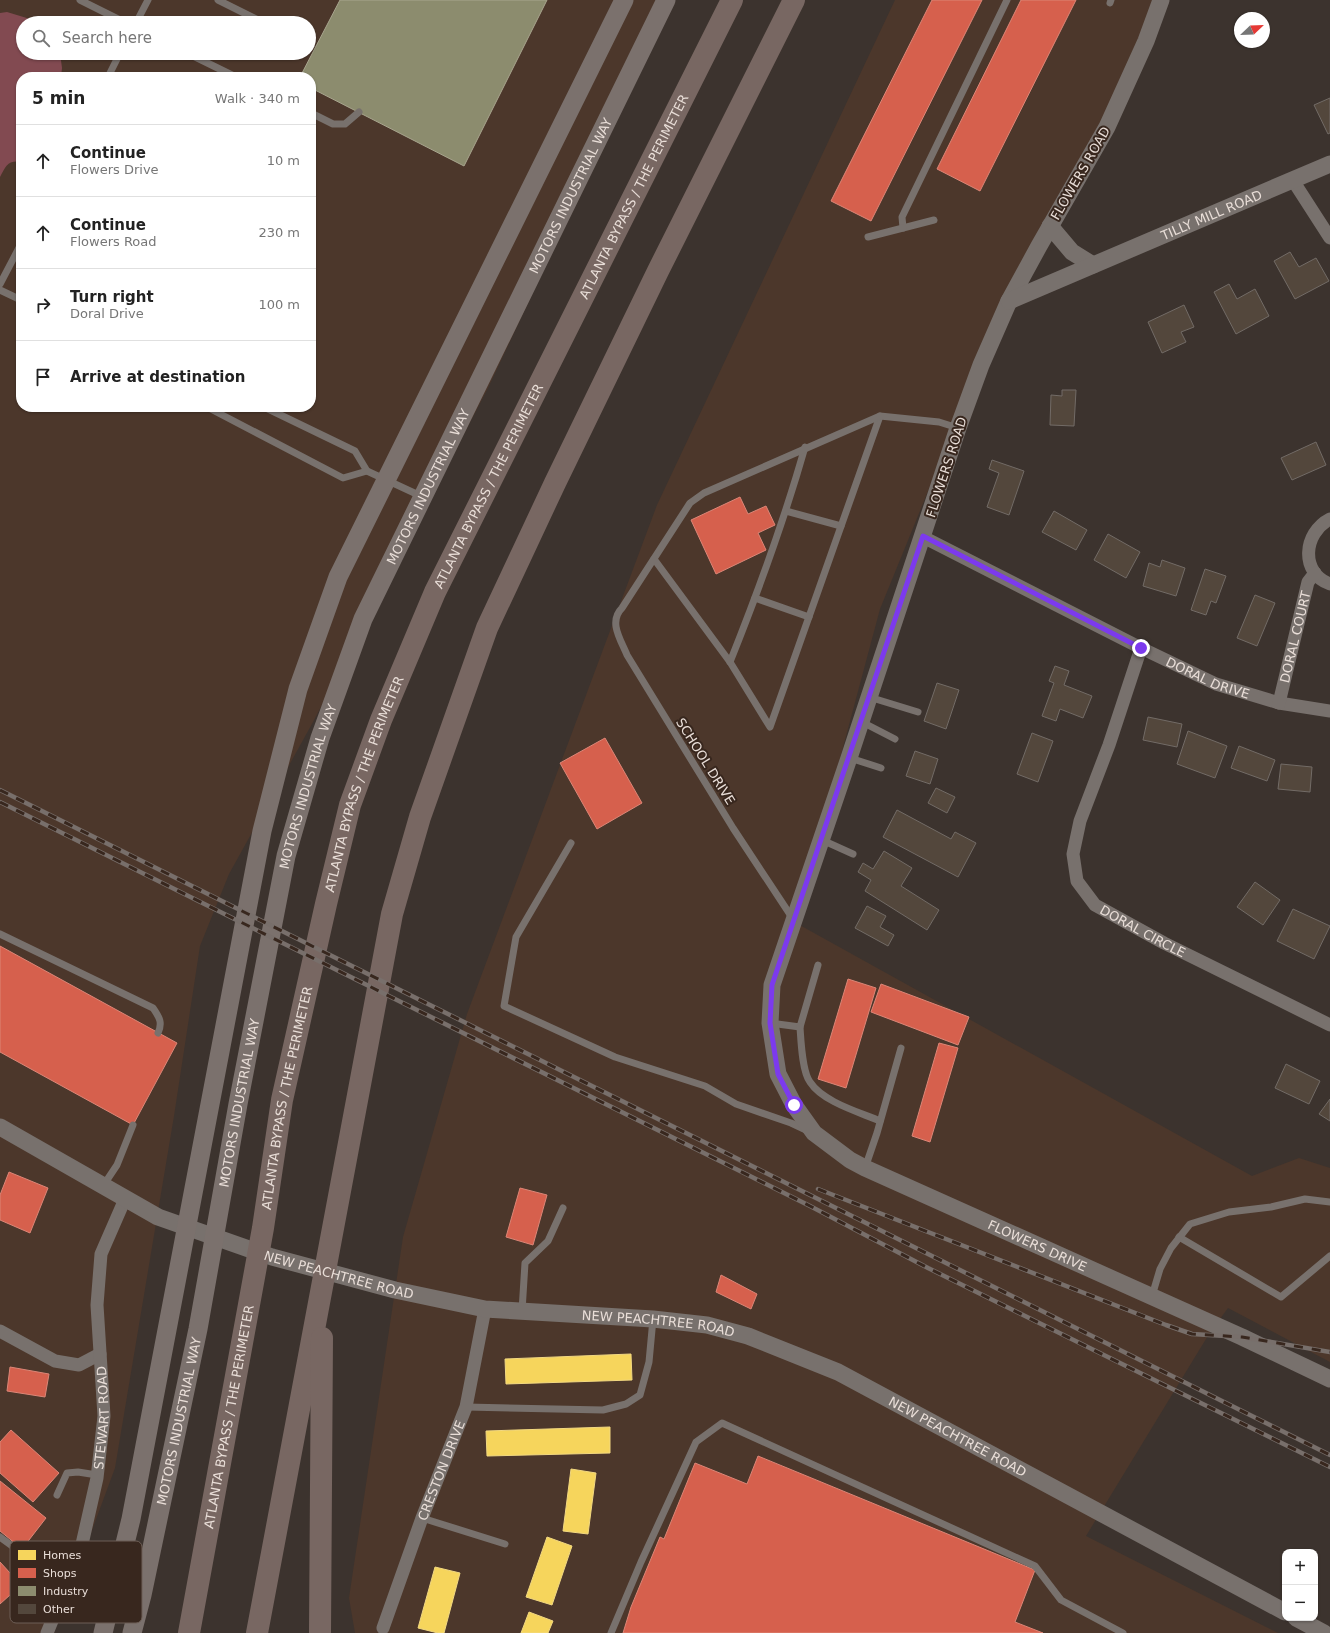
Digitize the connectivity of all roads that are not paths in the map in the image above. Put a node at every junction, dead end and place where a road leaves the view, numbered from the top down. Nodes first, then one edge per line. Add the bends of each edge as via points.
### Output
1 (80, 0) edge
2 (148, 0) edge
3 (218, 0) edge
4 (624, 0) edge
5 (666, 0) edge
6 (732, 0) edge
7 (794, 0) edge
8 (1007, 0) edge
9 (1160, 0) edge
10 (112, 16) edge
11 (140, 16) edge
12 (250, 16) edge
13 (116, 60) edge
14 (202, 60) edge
15 (110, 72) edge
16 (226, 72) edge
17 (359, 112) dead end
18 (316, 116) edge
19 (1330, 164) edge
20 (1292, 179) junction
21 (934, 220) dead end
22 (1050, 226) junction
23 (903, 228) junction
24 (868, 237) dead end
25 (1330, 238) edge
26 (16, 254) edge
27 (1093, 265) junction
28 (0, 284) edge
29 (0, 290) edge
30 (16, 298) edge
31 (1009, 302) junction
32 (216, 412) edge
33 (274, 412) edge
34 (880, 416) junction
35 (958, 428) junction
36 (805, 448) junction
37 (367, 471) junction
38 (386, 480) junction
39 (423, 497) junction
40 (786, 511) junction
41 (1330, 519) edge
42 (841, 526) junction
43 (923, 536) junction
44 (654, 559) junction
45 (1315, 573) junction
46 (1330, 584) edge
47 (755, 598) junction
48 (809, 617) junction
49 (1141, 648) junction
50 (730, 662) junction
51 (869, 697) junction
52 (1280, 703) junction
53 (1330, 711) edge
54 (918, 712) dead end
55 (861, 722) junction
56 (895, 739) dead end
57 (849, 758) junction
58 (881, 768) dead end
59 (822, 840) junction
60 (571, 843) dead end
61 (853, 854) dead end
62 (794, 922) junction
63 (0, 934) edge
64 (818, 965) dead end
65 (770, 1023) junction
66 (1330, 1025) edge
67 (800, 1027) junction
68 (158, 1032) dead end
69 (901, 1048) dead end
70 (778, 1074) joint
71 (880, 1121) junction
72 (133, 1125) dead end
73 (0, 1128) edge
74 (814, 1133) junction
75 (864, 1168) junction
76 (103, 1186) junction
77 (125, 1199) junction
78 (1330, 1202) edge
79 (563, 1208) dead end
80 (1179, 1237) junction
81 (1330, 1256) edge
82 (322, 1283) junction
83 (1152, 1296) junction
84 (485, 1308) junction
85 (522, 1311) junction
86 (653, 1319) junction
87 (0, 1331) edge
88 (100, 1354) junction
89 (1330, 1379) edge
90 (466, 1407) junction
91 (97, 1475) junction
92 (57, 1495) dead end
93 (422, 1518) junction
94 (0, 1537) edge
95 (83, 1541) edge
96 (126, 1541) edge
97 (505, 1544) dead end
98 (10, 1545) edge
99 (142, 1596) edge
100 (1282, 1610) edge
101 (1302, 1621) edge
102 (51, 1623) edge
103 (106, 1623) edge
104 (135, 1623) edge
105 (383, 1628) dead end
106 (47, 1633) edge
107 (103, 1633) edge
108 (132, 1633) edge
109 (189, 1633) edge
110 (257, 1633) edge
111 (320, 1633) edge
112 (611, 1633) edge
113 (1123, 1633) edge
114 (1324, 1633) edge

1 - 10 lane
2 - 11 lane
3 - 12 lane
4 - 38 main road, MOTORS INDUSTRIAL WAY
5 - 39 main road, MOTORS INDUSTRIAL WAY
6 - 109 highway, ATLANTA BYPASS / THE PERIMETER via 435,592 381,720 350,805 282,1100 263,1228
7 - 82 highway via 655,278 487,628 420,817 392,914
8 - 23 lane via 902,217
9 - 22 street, FLOWERS ROAD via 1146,41 1107,128
13 - 15 lane
14 - 16 lane
17 - 18 lane via 345,124 333,124
19 - 20 street, TILLY MILL ROAD
20 - 25 street
20 - 27 street, TILLY MILL ROAD
21 - 23 lane
22 - 27 street via 1072,252
22 - 31 street, FLOWERS ROAD
23 - 24 lane
26 - 28 lane
27 - 31 street, TILLY MILL ROAD
29 - 30 lane
31 - 35 street, FLOWERS ROAD
32 - 37 lane via 342,478
33 - 37 lane via 355,451
34 - 35 lane via 939,422
34 - 36 lane, SCHOOL DRIVE
34 - 42 lane
35 - 43 street, FLOWERS ROAD
36 - 40 lane
36 - 44 lane, SCHOOL DRIVE via 717,486 690,503
37 - 38 lane
38 - 39 lane
38 - 96 main road, MOTORS INDUSTRIAL WAY via 338,577 298,689 262,831
39 - 99 main road, MOTORS INDUSTRIAL WAY via 363,619 320,738 286,856 198,1329
40 - 42 lane
40 - 47 lane
41 - 45 street via 1313,534 1308,547 1309,561
42 - 48 lane
43 - 49 street, DORAL DRIVE
43 - 51 street, FLOWERS ROAD
44 - 50 lane
44 - 62 lane, SCHOOL DRIVE via 617,614 615,626 627,655
45 - 46 street, DORAL COURT
45 - 52 street, DORAL COURT via 1308,582
47 - 48 lane
47 - 50 lane
48 - 50 lane via 770,728
49 - 52 street, DORAL DRIVE via 1216,684
49 - 66 street, DORAL CIRCLE via 1109,745 1080,821 1073,854 1077,881 1095,905 1164,943
51 - 54 lane
51 - 55 street, FLOWERS ROAD
52 - 53 street, DORAL DRIVE
55 - 56 lane
55 - 57 street, FLOWERS ROAD
57 - 58 lane
57 - 59 street, FLOWERS ROAD
59 - 61 lane
59 - 62 street, FLOWERS ROAD
60 - 74 lane via 516,937 504,1006 615,1057 705,1086 736,1104
62 - 65 street, FLOWERS ROAD via 772,985
63 - 68 lane via 153,1008 161,1026
64 - 67 lane
65 - 67 lane
65 - 70 street, FLOWERS ROAD
67 - 71 lane via 803,1060 809,1082 829,1100
69 - 71 lane
70 - 74 street, FLOWERS DRIVE via 794,1105
71 - 75 lane
72 - 76 lane via 117,1165
73 - 76 street, NEW PEACHTREE ROAD
74 - 75 street, FLOWERS DRIVE
75 - 83 street, FLOWERS DRIVE
76 - 77 street, NEW PEACHTREE ROAD
77 - 84 street, NEW PEACHTREE ROAD via 158,1217 272,1257 395,1290
77 - 88 street, STEWART ROAD via 101,1254 97,1305
78 - 80 lane via 1305,1199 1228,1212 1190,1224
79 - 85 lane via 548,1241 525,1263
80 - 81 lane via 1281,1297
80 - 83 lane via 1160,1269
82 - 110 highway
82 - 111 highway
83 - 89 street, FLOWERS DRIVE
84 - 85 street, NEW PEACHTREE ROAD
84 - 90 street, CRESTON DRIVE
85 - 86 street, NEW PEACHTREE ROAD
86 - 90 lane via 649,1362 640,1396 626,1404 603,1410
86 - 100 street, NEW PEACHTREE ROAD via 707,1325 748,1336 838,1372
87 - 88 street via 55,1361 79,1365
88 - 91 street, STEWART ROAD via 104,1416
90 - 93 street, CRESTON DRIVE
91 - 92 lane via 67,1473
91 - 95 street, STEWART ROAD
93 - 97 lane
93 - 105 street, CRESTON DRIVE
94 - 98 lane
101 - 114 street
102 - 106 street, STEWART ROAD
103 - 107 main road, MOTORS INDUSTRIAL WAY
104 - 108 main road, MOTORS INDUSTRIAL WAY
112 - 113 lane via 696,1442 722,1423 1035,1566 1062,1600

